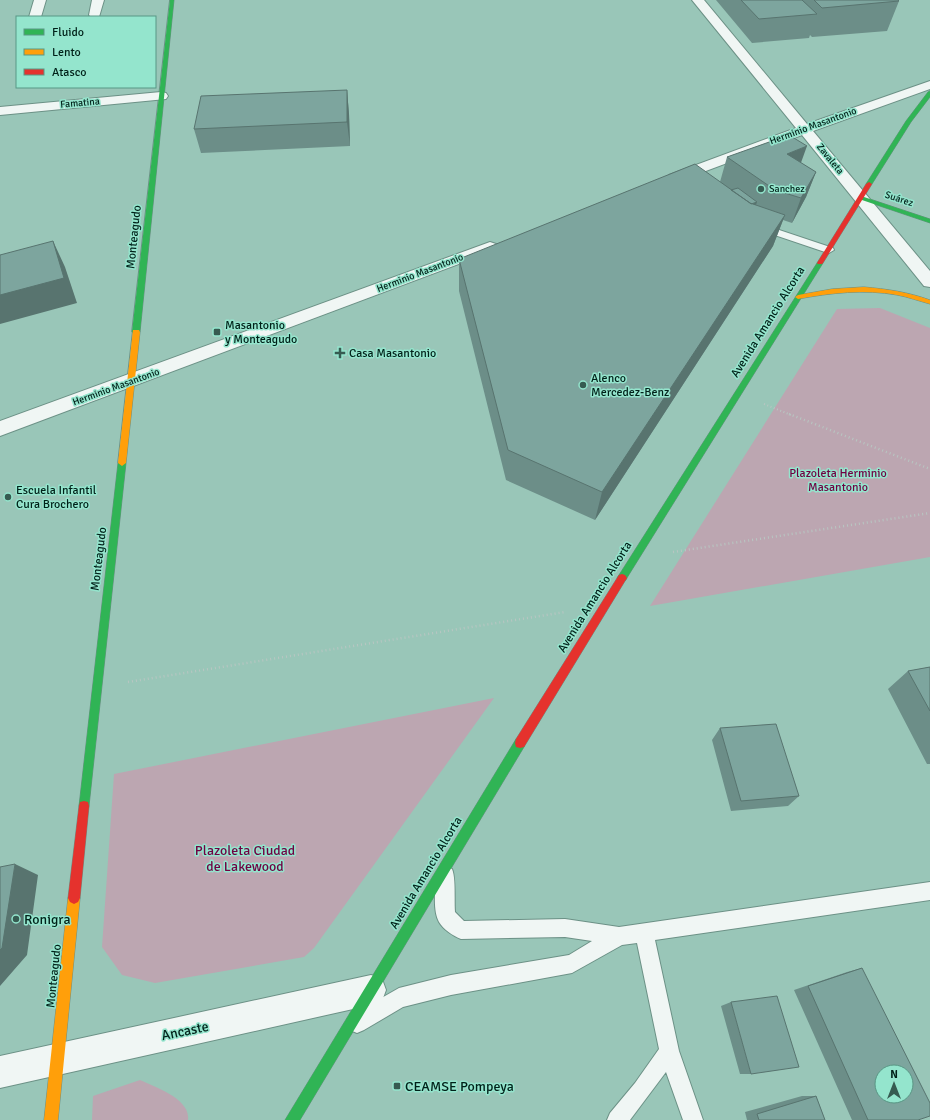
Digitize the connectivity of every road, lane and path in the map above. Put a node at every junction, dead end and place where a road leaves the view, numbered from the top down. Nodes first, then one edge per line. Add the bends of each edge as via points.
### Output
1 (40, 0) edge
2 (98, 0) edge
3 (172, 0) edge
4 (698, 0) edge
5 (95, 15) dead end
6 (34, 16) edge
7 (930, 85) edge
8 (930, 93) edge
9 (161, 96) junction
10 (0, 111) edge
11 (805, 128) junction
12 (656, 185) edge
13 (861, 198) junction
14 (930, 220) edge
15 (753, 221) edge
16 (507, 241) edge
17 (829, 250) junction
18 (930, 282) edge
19 (798, 297) junction
20 (930, 302) edge
21 (132, 382) junction
22 (737, 394) junction
23 (0, 430) edge
24 (930, 469) edge
25 (930, 514) edge
26 (634, 558) junction
27 (604, 606) junction
28 (96, 687) junction
29 (448, 861) junction
30 (930, 891) edge
31 (644, 934) junction
32 (619, 936) junction
33 (371, 990) junction
34 (347, 1029) junction
35 (669, 1051) junction
36 (57, 1059) junction
37 (0, 1072) edge
38 (51, 1120) edge
39 (292, 1120) edge
40 (617, 1120) edge
41 (693, 1120) edge

1 - 6 street
2 - 5 street
3 - 9 street, Monteagudo
4 - 11 street, Zavaleta
7 - 11 street, Herminio Masantonio
8 - 13 street, Avenida Amancio Alcorta via 909,121
9 - 10 street, Famatina
9 - 21 street, Monteagudo
11 - 12 street, Herminio Masantonio
11 - 13 street, Zavaleta
13 - 14 street, Suárez
13 - 17 street, Avenida Amancio Alcorta
13 - 18 street, Zavaleta
15 - 17 lane via 763,228
16 - 21 street, Herminio Masantonio
17 - 19 street, Avenida Amancio Alcorta
19 - 20 street via 856,287 889,290
19 - 22 street, Avenida Amancio Alcorta
21 - 23 street, Herminio Masantonio
21 - 28 street, Monteagudo
22 - 24 path
22 - 26 street, Avenida Amancio Alcorta
25 - 26 path
26 - 27 street, Avenida Amancio Alcorta
27 - 28 path
27 - 29 street, Avenida Amancio Alcorta
28 - 36 street, Monteagudo
29 - 32 lane via 444,895 446,917 461,930 565,928
29 - 33 street, Avenida Amancio Alcorta
30 - 31 lane
31 - 32 lane
31 - 35 lane
32 - 34 lane via 572,964 451,984 399,998
33 - 34 street, Avenida Amancio Alcorta
33 - 36 street, Ancaste
34 - 39 street, Avenida Amancio Alcorta
35 - 40 lane
35 - 41 lane
36 - 37 street, Ancaste
36 - 38 street, Monteagudo

